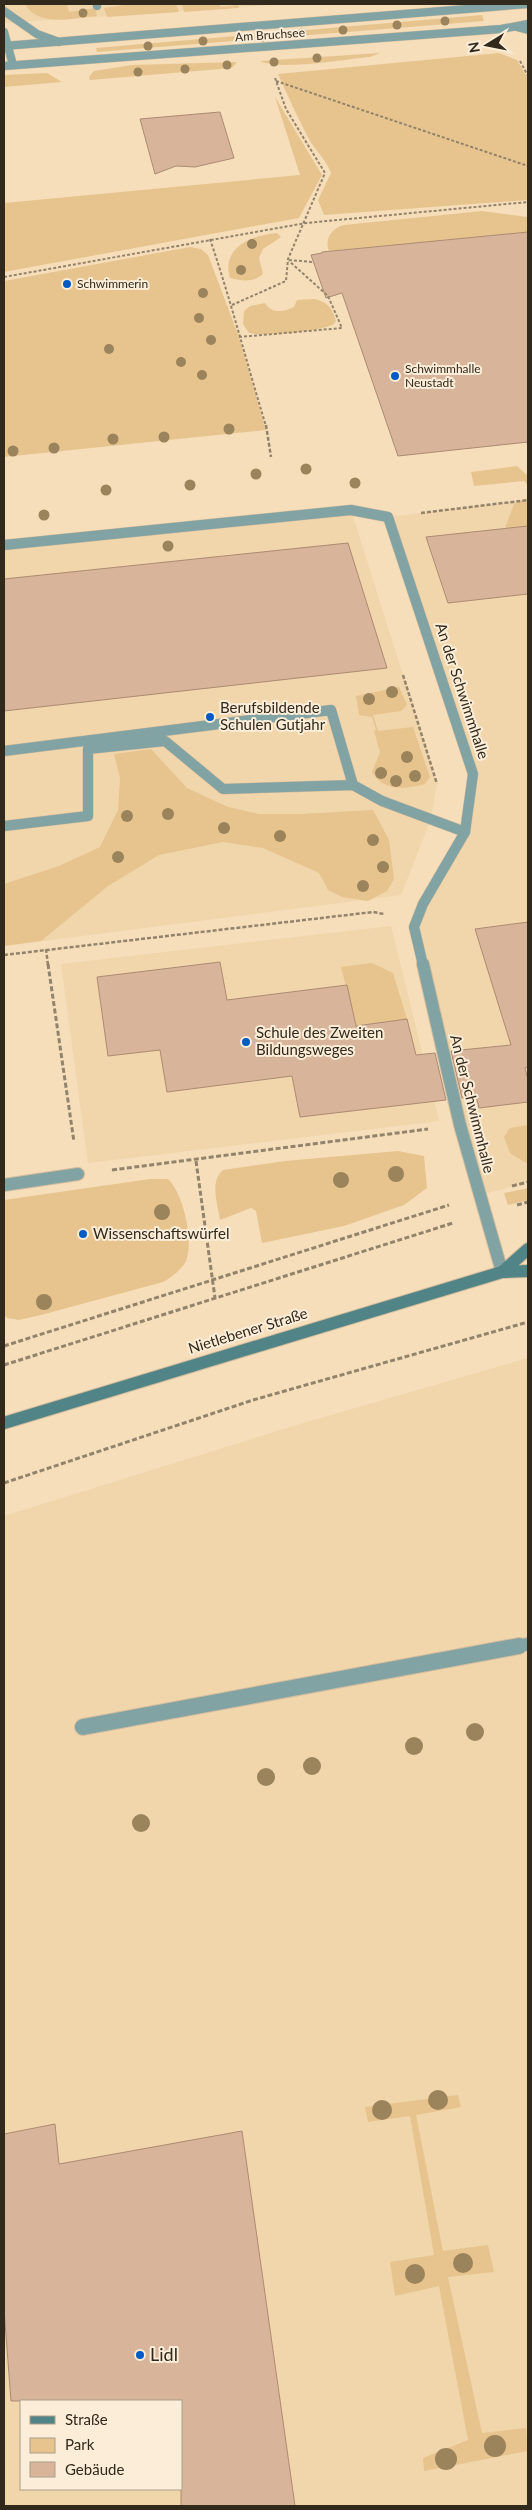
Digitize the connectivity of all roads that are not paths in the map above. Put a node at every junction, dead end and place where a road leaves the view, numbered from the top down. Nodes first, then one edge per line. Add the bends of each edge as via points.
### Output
1 (528, 4) edge
2 (4, 11) edge
3 (528, 24) edge
4 (517, 27) junction
5 (528, 30) edge
6 (4, 32) edge
7 (59, 42) junction
8 (6, 46) edge
9 (13, 65) junction
10 (4, 66) edge
11 (4, 545) edge
12 (4, 752) edge
13 (352, 785) junction
14 (4, 826) edge
15 (465, 832) junction
16 (78, 1174) road end
17 (4, 1185) edge
18 (528, 1249) edge
19 (528, 1271) edge
20 (502, 1272) junction
21 (4, 1423) edge
22 (528, 1644) edge
23 (83, 1727) dead end

1 - 7 street, Am Bruchsee
2 - 7 street, Am Bruchsee via 37,34
3 - 4 street, Am Bruchsee
4 - 5 street
4 - 9 street, Am Bruchsee
6 - 8 street
7 - 8 street, Am Bruchsee
8 - 9 street
9 - 10 street, Am Bruchsee
11 - 15 street, An der Schwimmhalle via 350,510 388,517 473,774
12 - 13 street via 331,710
13 - 14 street via 223,789 165,741 88,748 88,816
13 - 15 street via 382,801
15 - 20 street, An der Schwimmhalle via 423,904 414,927 460,1125
16 - 17 street
18 - 20 main road, Nietlebener Straße
19 - 20 main road, Nietlebener Straße
20 - 21 main road, Nietlebener Straße
22 - 23 street

